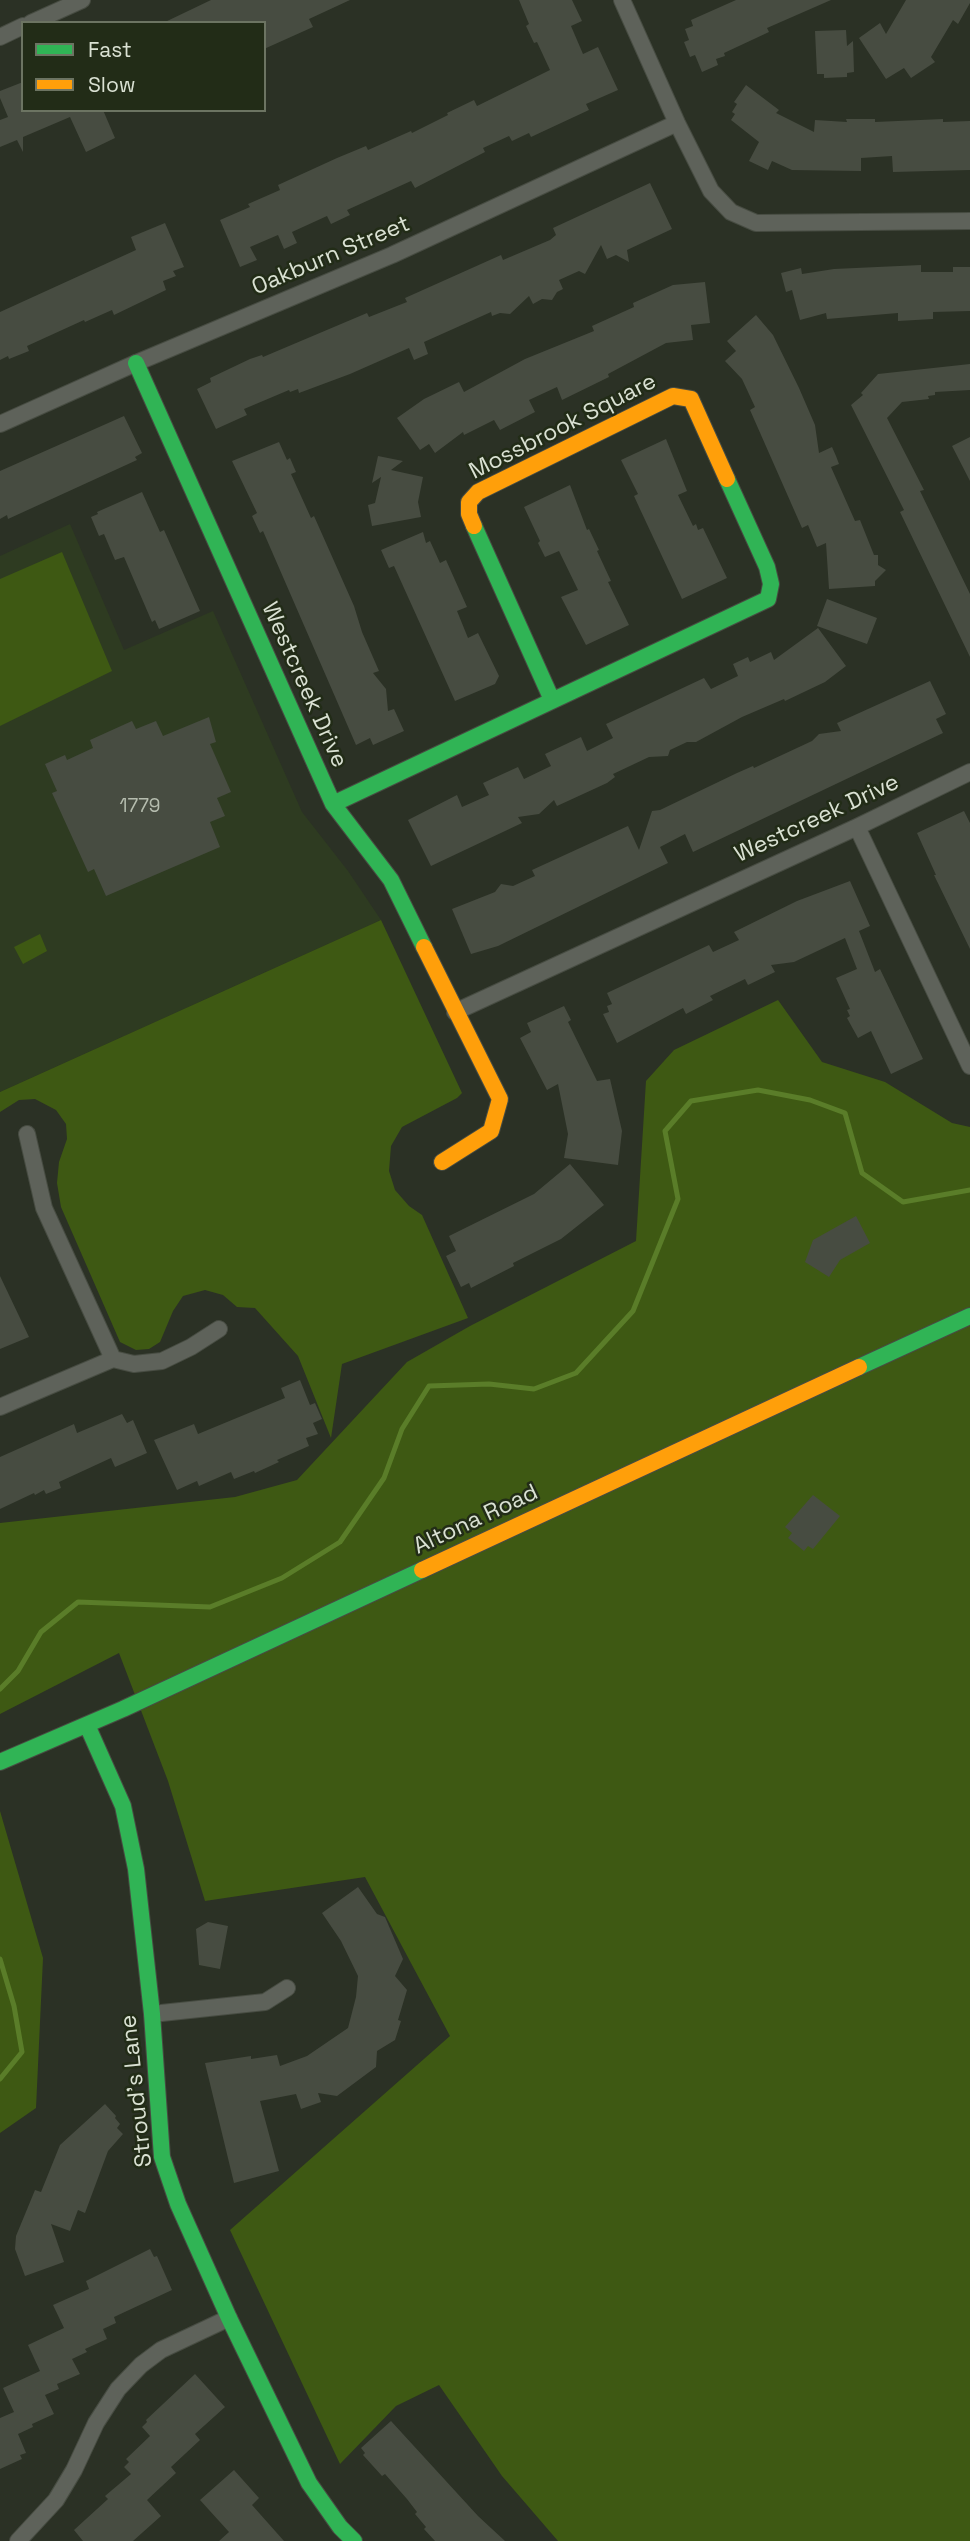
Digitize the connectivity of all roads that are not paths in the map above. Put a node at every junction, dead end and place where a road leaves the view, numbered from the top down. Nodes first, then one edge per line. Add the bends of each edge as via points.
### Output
1 (82, 0) edge
2 (625, 1) edge
3 (35, 21) edge
4 (21, 27) edge
5 (0, 37) edge
6 (677, 123) junction
7 (970, 221) edge
8 (136, 363) junction
9 (0, 424) edge
10 (552, 700) junction
11 (970, 772) edge
12 (333, 804) junction
13 (857, 827) junction
14 (455, 1012) junction
15 (970, 1066) edge
16 (27, 1134) dead end
17 (442, 1162) dead end
18 (970, 1316) edge
19 (219, 1329) dead end
20 (113, 1359) junction
21 (0, 1407) edge
22 (87, 1725) junction
23 (0, 1762) edge
24 (286, 1988) dead end
25 (152, 2014) junction
26 (229, 2318) junction
27 (28, 2538) edge
28 (355, 2541) edge

1 - 3 street
2 - 6 street
4 - 5 street
6 - 7 street via 711,191 731,212 757,223
6 - 8 street, Oakburn Street via 393,255
8 - 9 street, Oakburn Street
8 - 12 street, Westcreek Drive
10 - 10 street, Mossbrook Square via 768,599 767,567 691,399 673,396 478,492 469,502 469,514
10 - 12 street, Mossbrook Square
11 - 13 street, Westcreek Drive
12 - 14 street, Westcreek Drive via 391,880
13 - 14 street, Westcreek Drive
13 - 15 street
14 - 17 street, Westcreek Drive via 500,1099 491,1131
16 - 20 street via 44,1208
18 - 22 street, Altona Road
19 - 20 street via 162,1361 134,1364
20 - 21 street
22 - 23 street, Altona Road
22 - 25 street, Stroud's Lane via 123,1806 136,1869
24 - 25 street via 265,2002
25 - 26 street, Stroud's Lane via 162,2157
26 - 27 street via 161,2350 118,2389 62,2490
26 - 28 street, Stroud's Lane via 309,2483 340,2528

